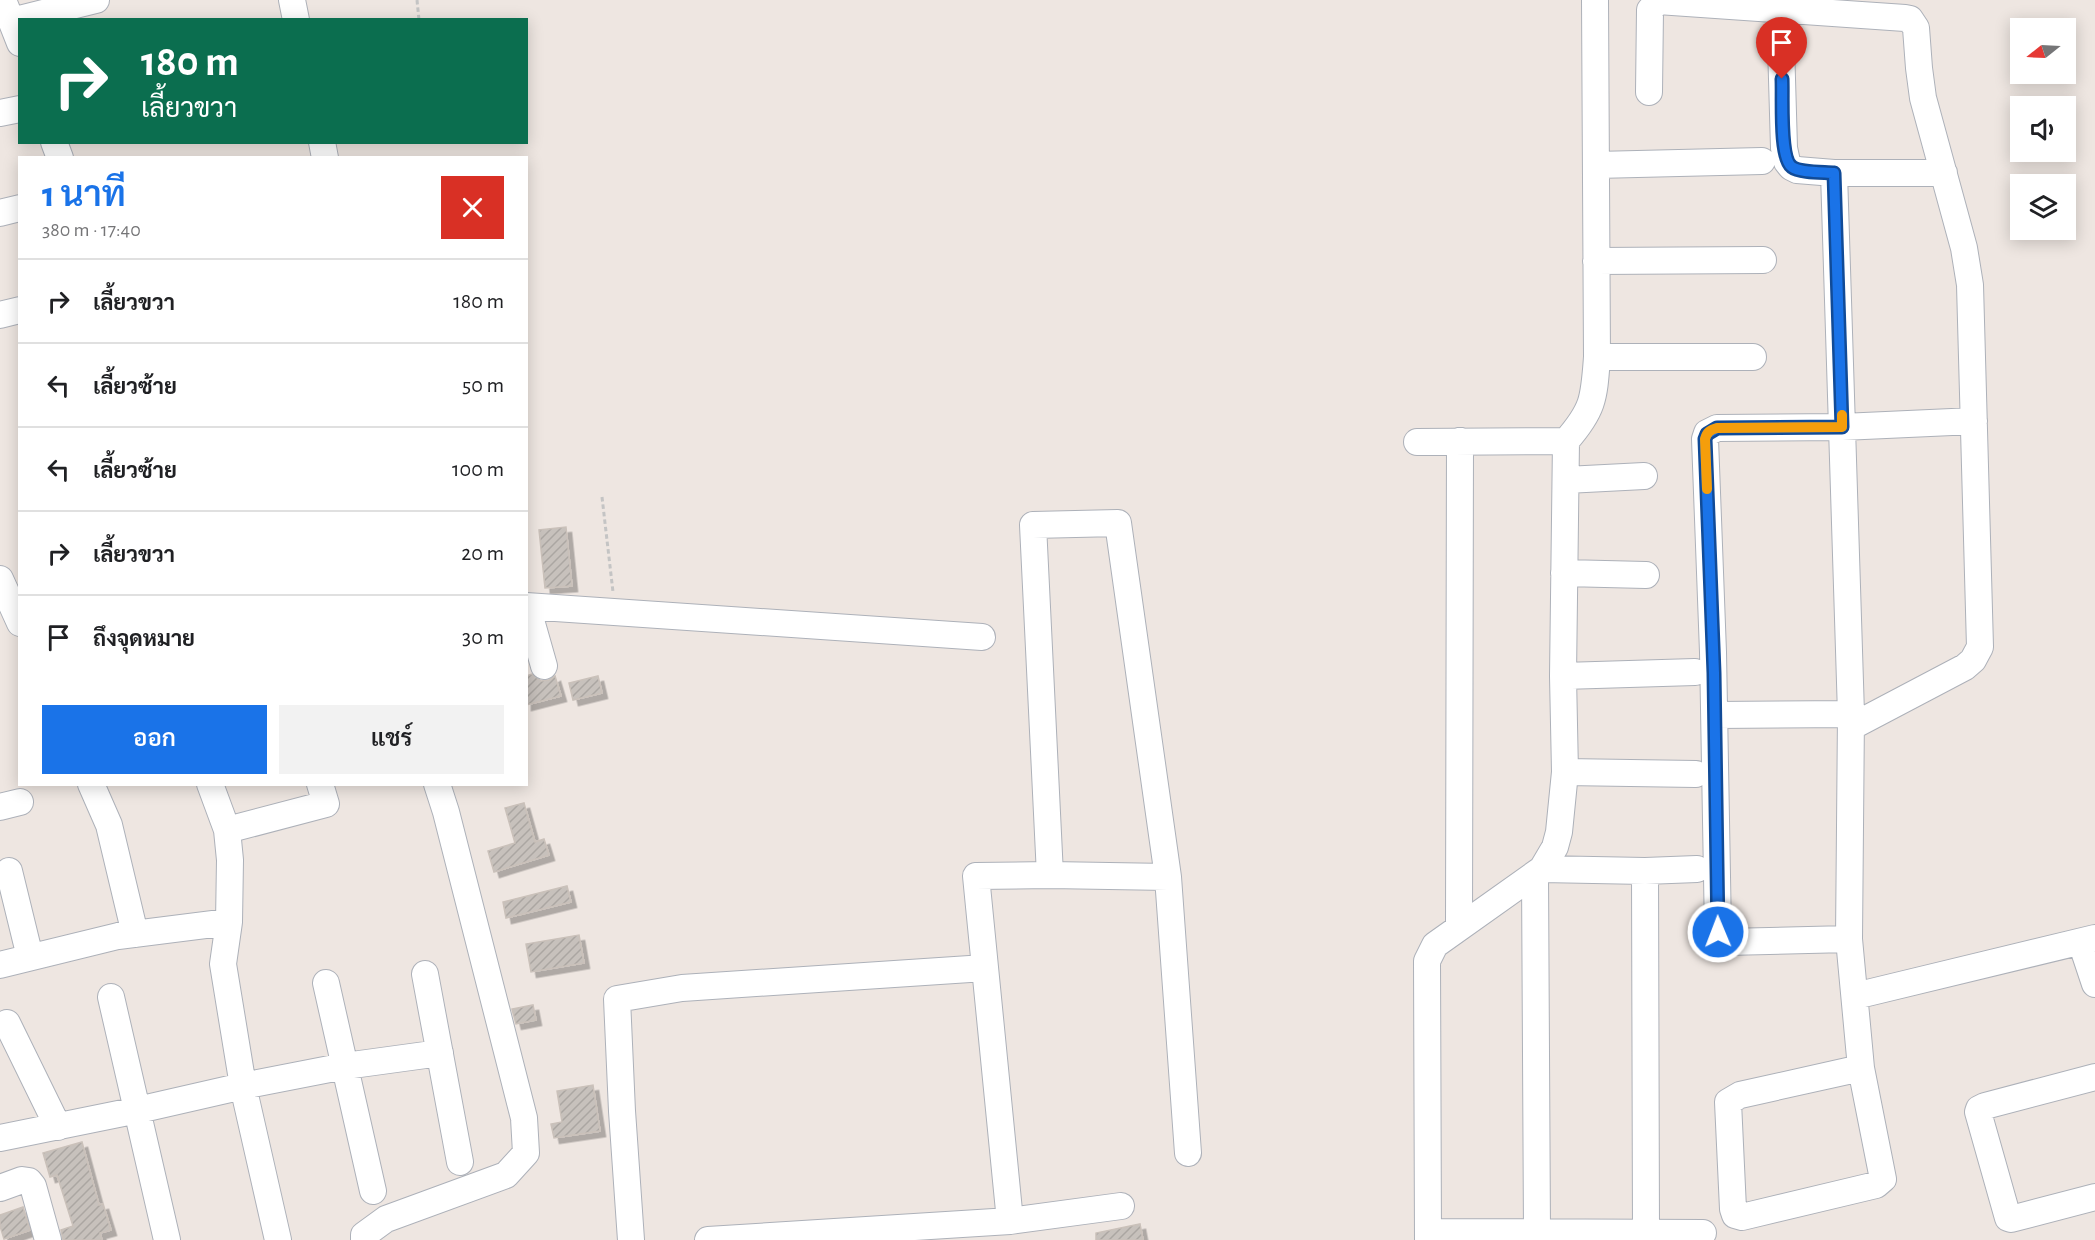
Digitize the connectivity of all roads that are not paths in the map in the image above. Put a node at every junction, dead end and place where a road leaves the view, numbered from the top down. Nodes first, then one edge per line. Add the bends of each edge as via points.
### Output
1 (96, 0) edge
2 (292, 0) edge
3 (1595, 0) edge
4 (1780, 10) junction
5 (8, 15) edge
6 (296, 18) edge
7 (1649, 92) dead end
8 (18, 109) edge
9 (0, 113) edge
10 (1762, 161) dead end
11 (1596, 165) junction
12 (1834, 173) junction
13 (1944, 173) junction
14 (18, 208) edge
15 (0, 213) edge
16 (1763, 260) dead end
17 (1596, 261) junction
18 (18, 310) edge
19 (0, 315) edge
20 (1597, 357) junction
21 (1753, 357) dead end
22 (1974, 421) junction
23 (1842, 427) junction
24 (1460, 441) junction
25 (1566, 441) junction
26 (1417, 442) dead end
27 (1644, 476) dead end
28 (1566, 480) junction
29 (1564, 573) junction
30 (1646, 574) dead end
31 (0, 579) edge
32 (528, 606) edge
33 (528, 610) edge
34 (18, 619) edge
35 (982, 637) dead end
36 (544, 666) dead end
37 (1695, 672) dead end
38 (1563, 676) junction
39 (1715, 715) junction
40 (1851, 720) junction
41 (1565, 772) junction
42 (1696, 774) dead end
43 (92, 786) edge
44 (211, 786) edge
45 (321, 786) edge
46 (438, 786) edge
47 (227, 830) junction
48 (1697, 869) dead end
49 (9, 871) dead end
50 (1644, 871) junction
51 (1538, 872) junction
52 (1050, 875) junction
53 (1168, 877) junction
54 (229, 922) junction
55 (1459, 927) junction
56 (135, 934) junction
57 (1848, 939) junction
58 (2088, 940) edge
59 (30, 957) junction
60 (0, 965) edge
61 (985, 968) junction
62 (425, 974) dead end
63 (326, 983) dead end
64 (2095, 984) edge
65 (1855, 996) junction
66 (111, 997) dead end
67 (7, 1023) dead end
68 (440, 1053) junction
69 (345, 1066) junction
70 (1861, 1068) junction
71 (2095, 1077) edge
72 (243, 1086) junction
73 (138, 1110) junction
74 (58, 1126) junction
75 (0, 1138) edge
76 (1188, 1153) dead end
77 (460, 1162) dead end
78 (0, 1188) edge
79 (373, 1191) dead end
80 (2095, 1197) edge
81 (1120, 1206) dead end
82 (1010, 1221) junction
83 (1537, 1232) junction
84 (1646, 1233) junction
85 (1703, 1233) dead end
86 (1428, 1236) edge
87 (48, 1240) edge
88 (167, 1240) edge
89 (278, 1240) edge
90 (364, 1240) edge
91 (632, 1240) edge
92 (708, 1240) edge

1 - 5 street
2 - 6 street
3 - 11 street
4 - 7 street via 1658,1 1650,10
4 - 12 street via 1787,162 1797,170
4 - 13 street via 1910,19 1916,28 1923,98
8 - 9 street
10 - 11 street
11 - 17 street
12 - 13 street
12 - 23 street
13 - 22 street via 1968,266
14 - 15 street
16 - 17 street
17 - 20 street
18 - 19 street
20 - 21 street
20 - 25 street via 1589,409
22 - 23 street
22 - 40 street via 1978,653 1965,666
23 - 39 street via 1717,428 1707,434
23 - 40 street
24 - 25 street
24 - 26 street
24 - 55 street
25 - 28 street
27 - 28 street
28 - 29 street
29 - 30 street
29 - 38 street
31 - 34 street
32 - 35 street
33 - 36 street
37 - 38 street
38 - 41 street
39 - 40 street
39 - 57 street via 1718,932 1726,942
40 - 57 street
41 - 42 street
41 - 51 street via 1555,847
43 - 56 street via 109,825
44 - 47 street
45 - 47 street via 326,804
46 - 90 street via 524,1118 526,1153 506,1175 386,1219 364,1235
47 - 54 street
48 - 50 street
49 - 59 street
50 - 51 street
50 - 84 street
51 - 55 street
51 - 83 street
52 - 53 street
52 - 53 street via 1033,525 1118,523
52 - 61 street via 976,876
53 - 76 street
54 - 56 street
54 - 72 street via 223,964
55 - 86 street via 1435,945 1427,961
56 - 59 street
57 - 65 street
58 - 64 street
58 - 65 street
59 - 60 street
61 - 82 street
61 - 91 street via 682,988 617,999
62 - 68 street
63 - 69 street
65 - 70 street
66 - 73 street
67 - 74 street
68 - 69 street
68 - 77 street
69 - 72 street
69 - 79 street
70 - 70 street via 1740,1095 1728,1102 1735,1215 1742,1217 1880,1183 1883,1175
71 - 80 street via 1985,1106 1978,1112 2008,1218
72 - 73 street
72 - 89 street
73 - 74 street
73 - 88 street
74 - 75 street
78 - 87 street via 29,1181
81 - 82 street
82 - 92 street
83 - 84 street
83 - 86 street
84 - 85 street

